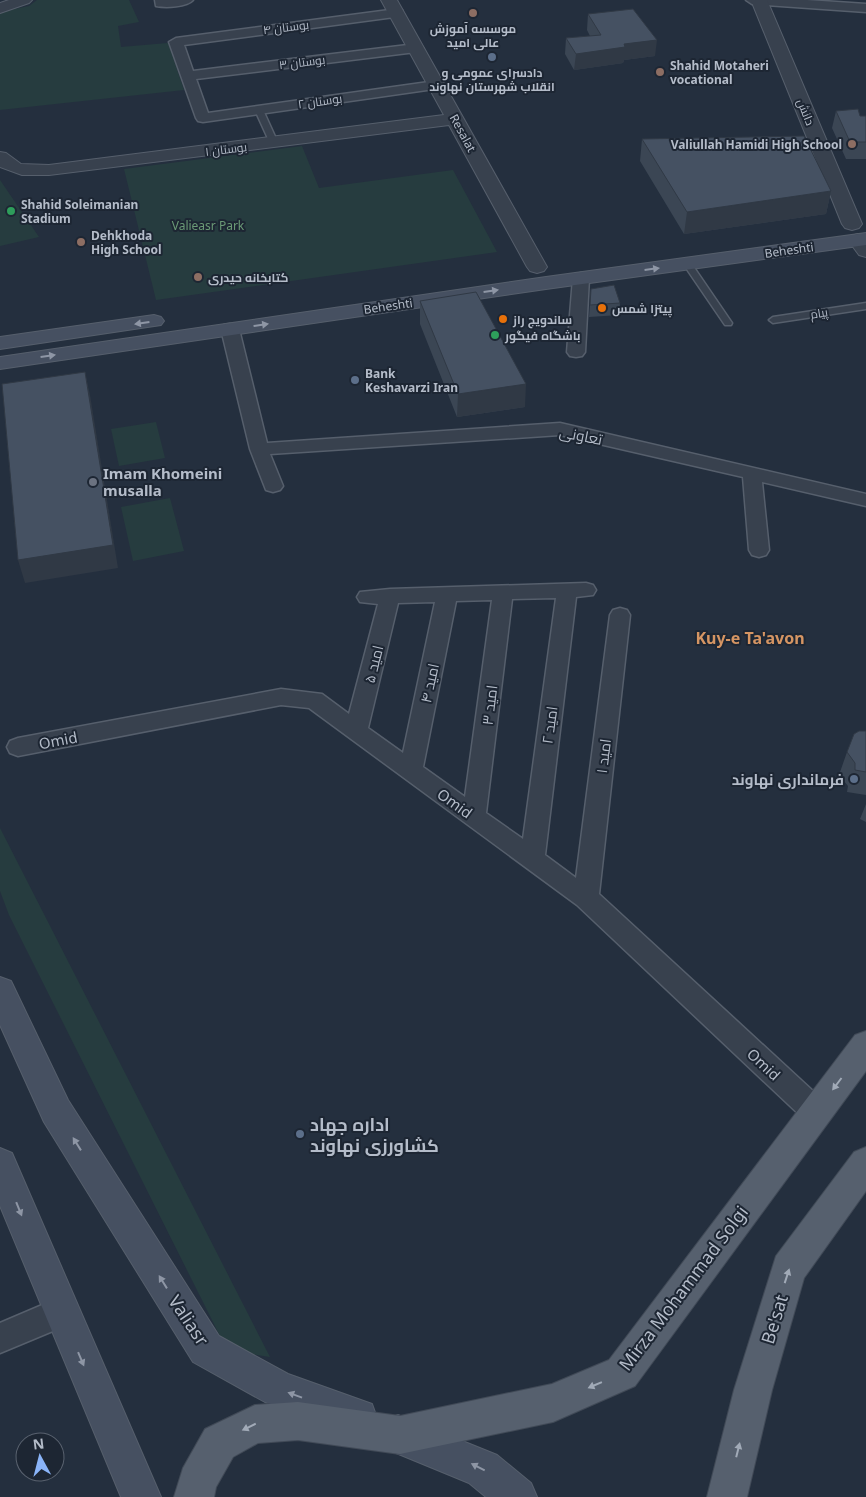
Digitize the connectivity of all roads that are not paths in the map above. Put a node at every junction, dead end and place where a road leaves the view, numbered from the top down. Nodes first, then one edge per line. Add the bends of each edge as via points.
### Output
1 (24, 0) edge
2 (187, 0) edge
3 (752, 0) edge
4 (759, 0) edge
5 (161, 1) edge
6 (393, 6) edge
7 (0, 8) edge
8 (866, 8) edge
9 (416, 48) junction
10 (188, 76) junction
11 (436, 85) junction
12 (259, 110) junction
13 (455, 119) junction
14 (274, 142) junction
15 (0, 158) edge
16 (862, 235) edge
17 (688, 265) junction
18 (541, 275) junction
19 (580, 278) junction
20 (273, 304) dead end
21 (866, 306) edge
22 (229, 317) junction
23 (176, 318) dead end
24 (773, 320) dead end
25 (728, 323) dead end
26 (0, 343) edge
27 (576, 352) dead end
28 (0, 363) edge
29 (259, 449) junction
30 (752, 474) junction
31 (273, 486) dead end
32 (866, 500) edge
33 (759, 550) dead end
34 (503, 593) junction
35 (447, 594) junction
36 (390, 596) junction
37 (367, 597) dead end
38 (620, 615) dead end
39 (356, 732) junction
40 (18, 747) dead end
41 (411, 771) junction
42 (474, 817) junction
43 (532, 859) junction
44 (586, 898) junction
45 (0, 991) edge
46 (866, 1044) edge
47 (816, 1112) junction
48 (866, 1163) edge
49 (0, 1164) edge
50 (61, 1312) junction
51 (0, 1338) edge
52 (400, 1435) junction
53 (141, 1497) edge
54 (194, 1497) edge
55 (517, 1497) edge
56 (727, 1497) edge

1 - 7 street
2 - 5 street
3 - 4 street
4 - 8 street
4 - 16 street, دانش
6 - 9 street, Resalat
6 - 10 street, بوستان ۴ via 176,42
9 - 10 street, بوستان ۳
9 - 11 street, Resalat
10 - 12 street, بوستان ۲ via 203,118
11 - 12 street, بوستان ۲
11 - 13 street, Resalat
12 - 14 lane
13 - 14 street, بوستان ۱
13 - 18 street, Resalat
14 - 15 street, بوستان ۱ via 48,170 18,170
16 - 17 main road, Beheshti
16 - 18 main road, Beheshti
19 -> 17 main road, Beheshti
17 - 25 lane
18 - 19 main road, Beheshti
18 - 20 main road, Beheshti
22 -> 18 main road, Beheshti
19 - 27 street
21 - 24 lane, پیام
28 -> 22 main road, Beheshti
22 - 29 street
23 -> 26 main road
29 - 30 street, تعاونی via 560,429
29 - 31 street
30 - 32 street, تعاونی
30 - 33 street
34 - 35 street
34 - 42 street, امید ۳
34 - 43 street, امید ۲ via 577,591
35 - 36 street
35 - 41 street, امید ۴
36 - 37 street
36 - 39 street, امید ۵
38 - 44 street, امید ۱
39 - 40 street, Omid via 314,700 281,697
39 - 41 street, Omid
41 - 42 street, Omid
42 - 43 street, Omid
43 - 44 street, Omid
44 - 47 street, Omid
52 -> 45 main road, Valiasr via 278,1389 206,1349 56,1111
46 -> 47 main road, Mirza Mohammad Solgi
47 -> 52 main road, Mirza Mohammad Solgi via 622,1373 553,1402
56 -> 48 main road, Be'sat via 753,1390 789,1269
49 -> 50 main road
50 - 51 street
50 -> 53 main road
52 -> 54 main road, Mirza Mohammad Solgi via 298,1421 255,1424 219,1443 197,1482
55 -> 52 main road, Valiasr via 483,1469

